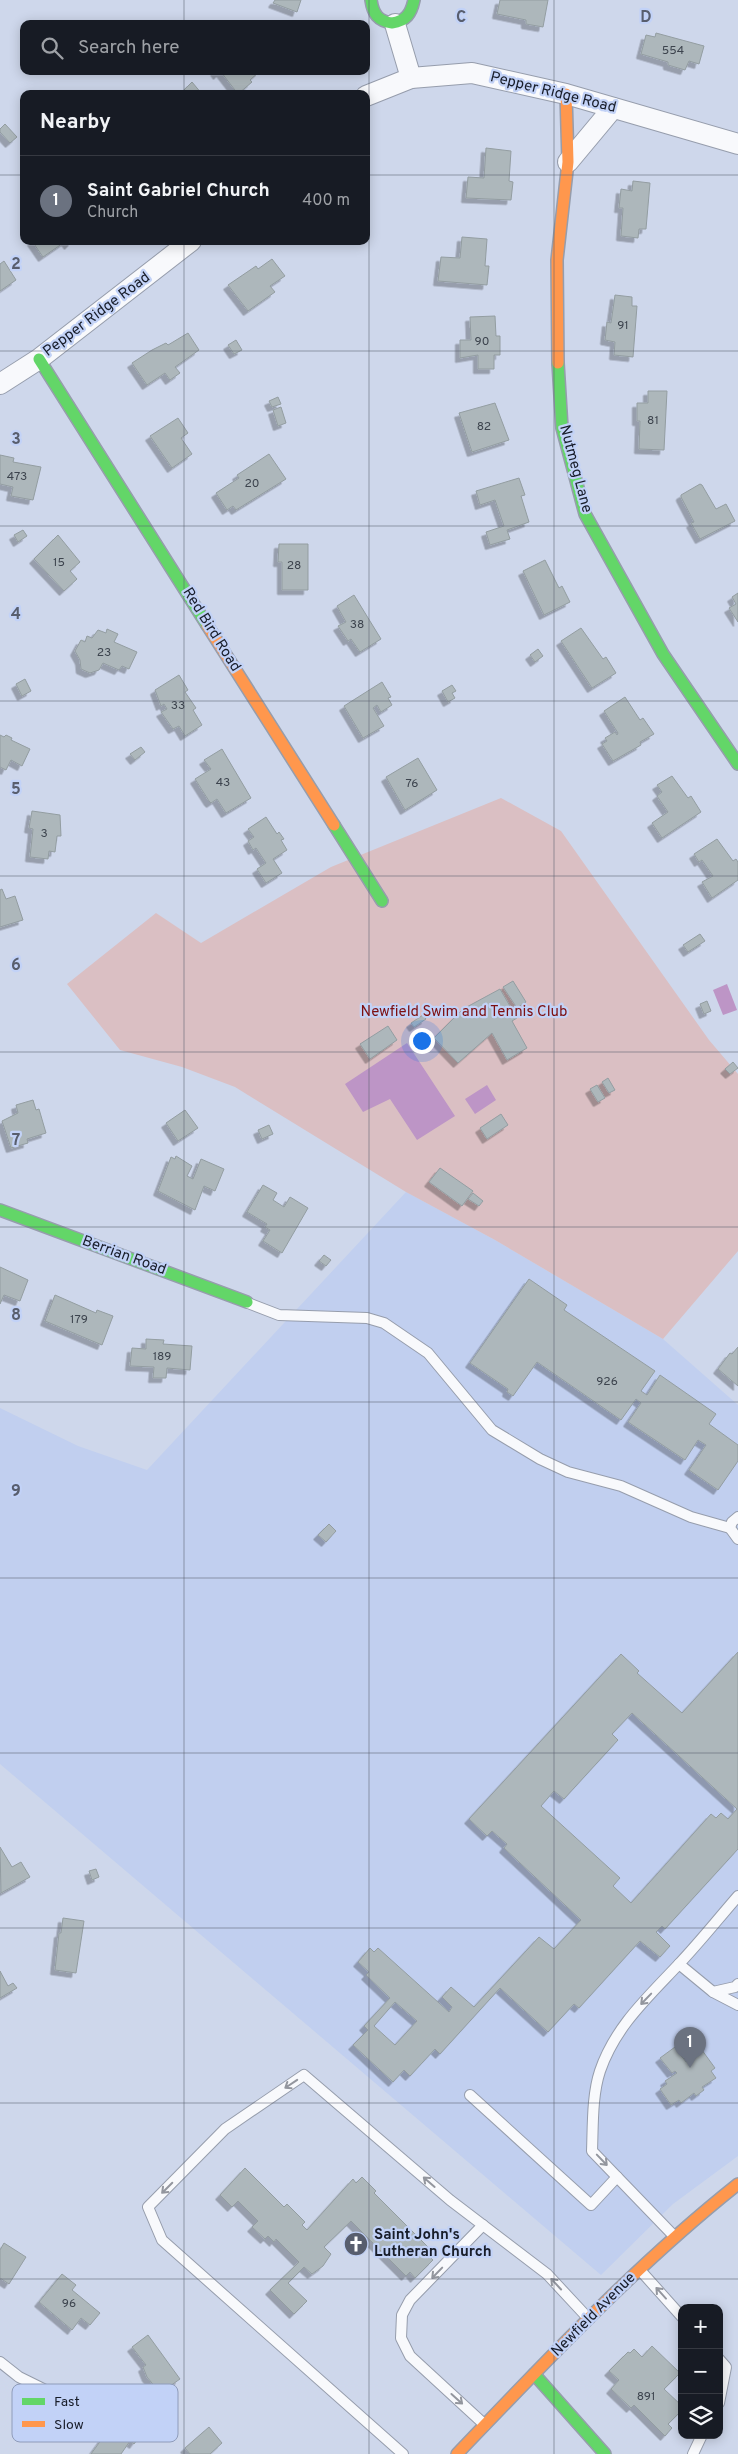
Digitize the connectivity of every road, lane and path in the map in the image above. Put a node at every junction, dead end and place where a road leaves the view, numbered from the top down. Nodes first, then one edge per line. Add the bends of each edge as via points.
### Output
1 (371, 0) edge
2 (414, 0) edge
3 (395, 24) junction
4 (411, 78) junction
5 (370, 94) edge
6 (566, 94) junction
7 (613, 108) junction
8 (738, 144) edge
9 (568, 162) junction
10 (186, 245) edge
11 (39, 359) junction
12 (0, 384) edge
13 (738, 764) edge
14 (382, 901) dead end
15 (0, 1210) edge
16 (247, 1302) joint
17 (738, 1517) edge
18 (730, 1528) junction
19 (738, 1539) edge
20 (738, 1896) edge
21 (679, 1964) junction
22 (738, 1984) edge
23 (712, 1992) junction
24 (738, 2005) edge
25 (470, 2096) dead end
26 (618, 2177) junction
27 (738, 2184) edge
28 (483, 2225) junction
29 (674, 2236) junction
30 (640, 2270) junction
31 (678, 2313) edge
32 (589, 2319) junction
33 (0, 2362) edge
34 (723, 2364) edge
35 (534, 2374) junction
36 (723, 2382) edge
37 (31, 2384) edge
38 (485, 2425) junction
39 (700, 2439) edge
40 (402, 2454) edge
41 (457, 2454) edge
42 (605, 2454) edge
43 (693, 2454) edge

1 - 3 street via 375,16 380,21
2 - 3 street via 412,12
3 - 4 street
4 - 5 street, Pepper Ridge Road
4 - 6 street, Pepper Ridge Road via 472,73
6 - 7 street, Pepper Ridge Road
6 - 9 street, Nutmeg Lane
7 - 8 street, Pepper Ridge Road
7 - 9 street
9 - 13 street, Nutmeg Lane via 556,260 557,348 562,428 585,514 663,654
10 - 11 street, Pepper Ridge Road
11 - 12 street, Pepper Ridge Road
11 - 14 street, Red Bird Road
15 - 16 street, Berrian Road
16 - 18 lane via 279,1316 367,1318 384,1323 428,1353 492,1430 523,1450 568,1472 621,1486 691,1517
17 - 18 lane
18 - 19 lane
20 - 21 lane
21 - 23 lane
21 -> 26 lane via 629,2017 611,2043 599,2073 592,2150
22 - 23 lane
23 - 24 lane
25 - 26 lane via 591,2205
26 - 29 lane
27 - 29 street, Newfield Avenue
32 -> 28 lane via 547,2274
28 -> 38 lane via 410,2300 402,2315 400,2338 410,2356
28 -> 40 lane via 304,2076 225,2129 148,2206 162,2240
29 - 30 street, Newfield Avenue
31 -> 30 lane
30 - 32 street, Newfield Avenue
32 - 35 street, Newfield Avenue
33 - 37 lane
34 - 36 lane via 726,2367
35 - 38 street, Newfield Avenue
35 - 42 street
38 - 41 street, Newfield Avenue
39 - 43 lane

